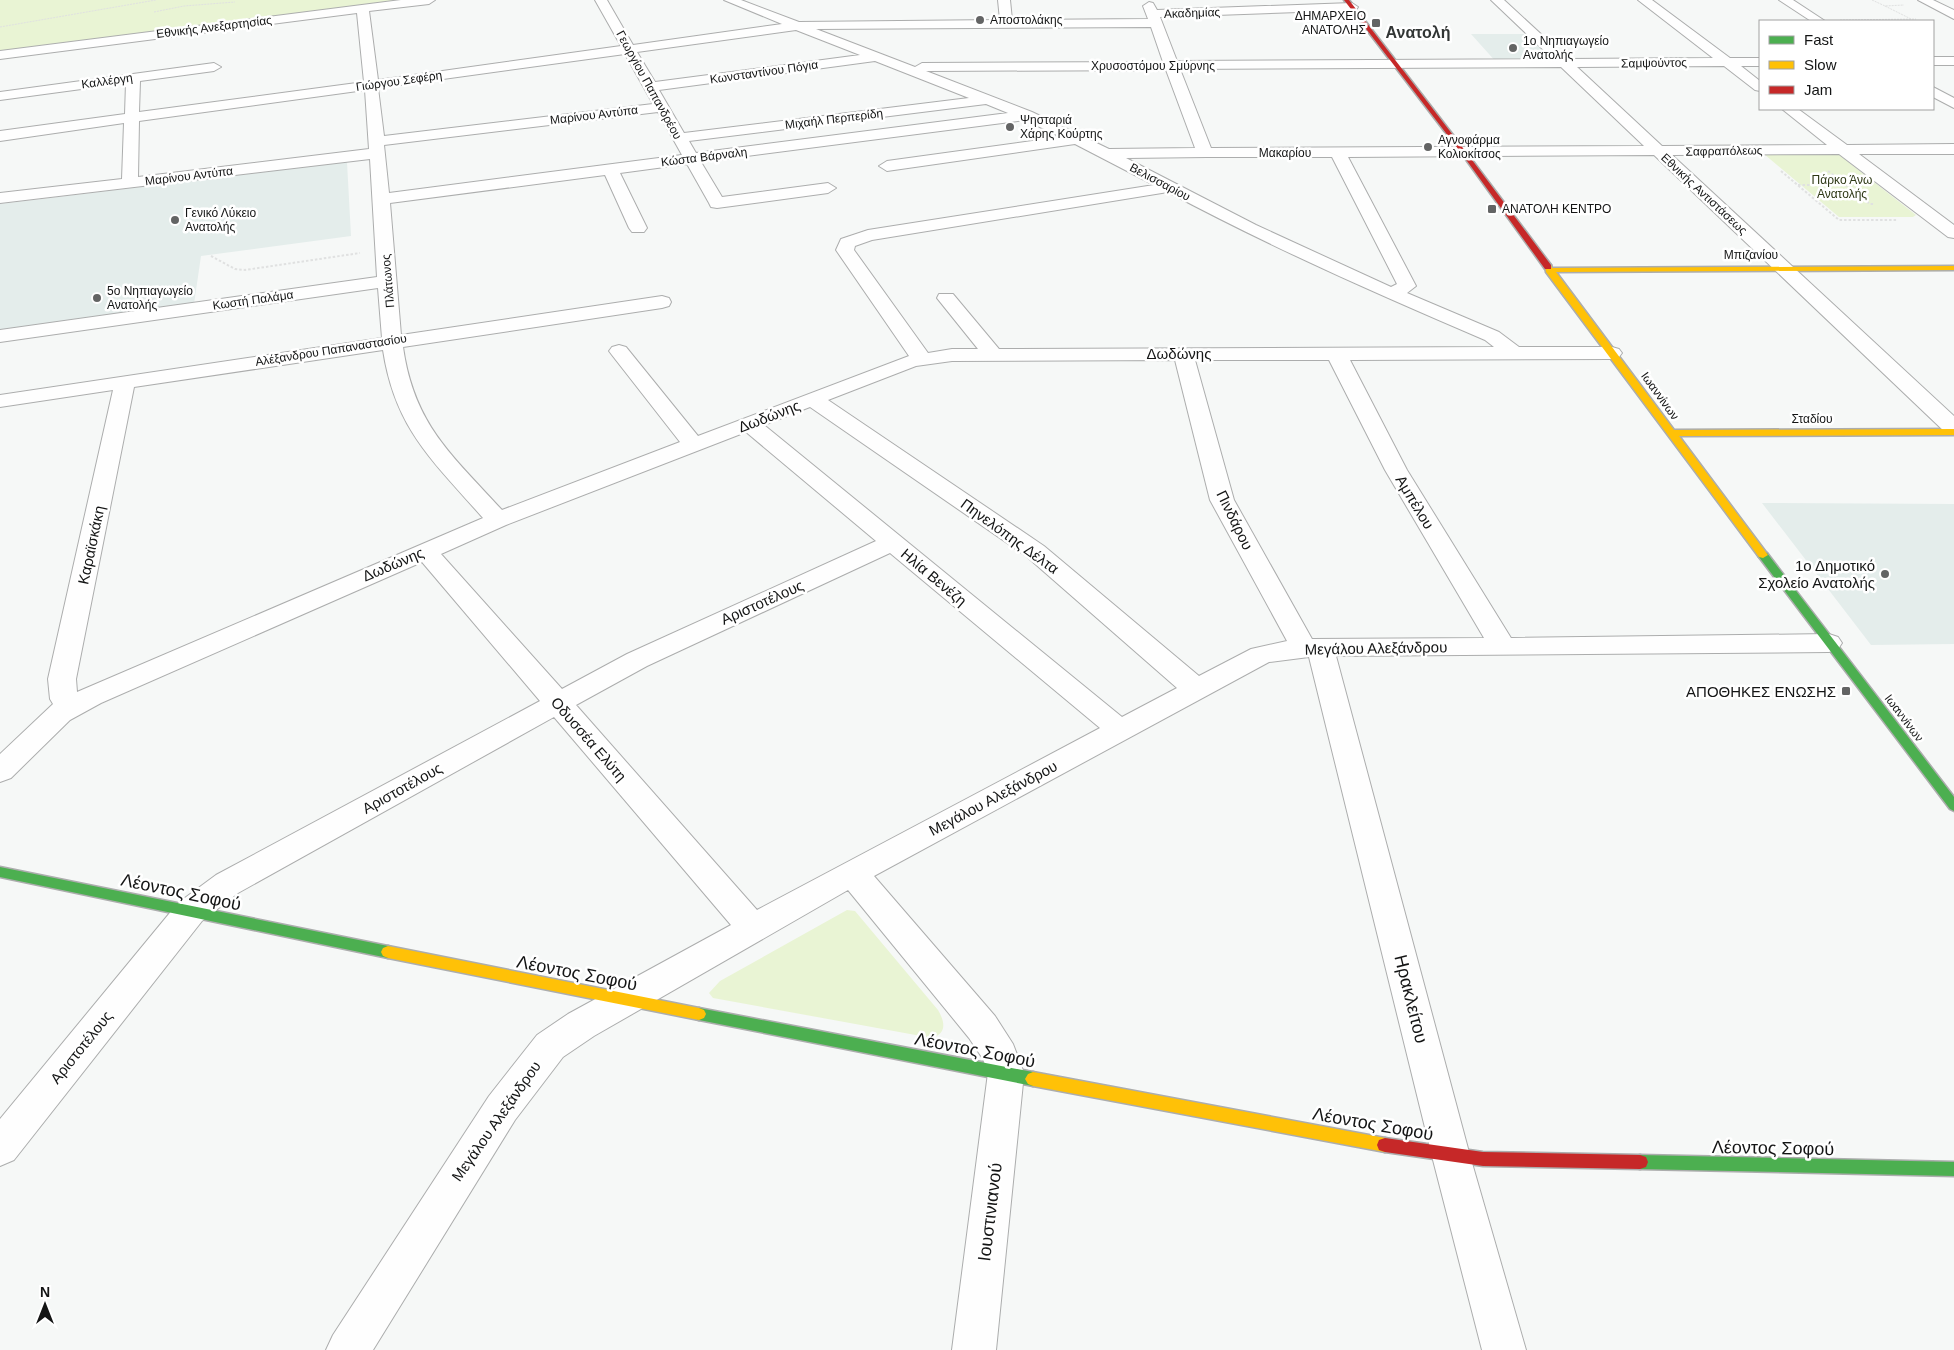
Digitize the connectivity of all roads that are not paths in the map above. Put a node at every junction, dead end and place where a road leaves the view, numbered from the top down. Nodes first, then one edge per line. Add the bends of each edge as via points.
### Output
1 (429, 0) edge
2 (601, 0) edge
3 (730, 0) edge
4 (1004, 0) edge
5 (1147, 0) edge
6 (1497, 0) edge
7 (1644, 0) edge
8 (1786, 0) edge
9 (1924, 0) edge
10 (1349, 4) edge
11 (364, 8) junction
12 (1954, 15) edge
13 (1154, 18) junction
14 (1817, 20) edge
15 (1006, 23) junction
16 (1940, 24) dead end
17 (1954, 24) edge
18 (798, 26) junction
19 (629, 49) junction
20 (0, 55) edge
21 (878, 57) junction
22 (1934, 61) edge
23 (1954, 61) edge
24 (1759, 62) edge
25 (1727, 63) junction
26 (1566, 64) junction
27 (1173, 66) junction
28 (1397, 66) junction
29 (214, 67) dead end
30 (908, 67) junction
31 (133, 78) junction
32 (372, 85) junction
33 (1759, 86) edge
34 (650, 87) junction
35 (1934, 92) edge
36 (0, 96) edge
37 (989, 99) junction
38 (1954, 104) edge
39 (662, 107) junction
40 (1790, 110) edge
41 (1027, 115) junction
42 (132, 118) junction
43 (0, 136) edge
44 (679, 138) junction
45 (1079, 139) junction
46 (378, 147) junction
47 (1954, 149) edge
48 (1844, 150) junction
49 (1659, 151) junction
50 (1205, 152) junction
51 (1338, 152) junction
52 (1106, 153) junction
53 (1464, 153) junction
54 (690, 159) junction
55 (887, 166) dead end
56 (610, 169) junction
57 (130, 183) junction
58 (1169, 187) junction
59 (828, 188) dead end
60 (0, 198) edge
61 (382, 199) junction
62 (638, 228) dead end
63 (1954, 232) edge
64 (1784, 268) junction
65 (1954, 268) edge
66 (1549, 270) junction
67 (388, 281) junction
68 (1394, 294) junction
69 (946, 298) dead end
70 (662, 302) dead end
71 (0, 336) edge
72 (393, 341) junction
73 (619, 351) dead end
74 (1183, 353) junction
75 (1336, 353) junction
76 (1514, 353) junction
77 (1612, 353) junction
78 (993, 354) junction
79 (922, 359) junction
80 (126, 381) junction
81 (812, 399) junction
82 (0, 401) edge
83 (749, 424) junction
84 (1954, 430) edge
85 (1670, 433) junction
86 (694, 445) junction
87 (498, 520) junction
88 (893, 542) junction
89 (425, 550) junction
90 (1829, 643) junction
91 (1312, 647) junction
92 (1503, 647) junction
93 (1196, 689) junction
94 (558, 703) junction
95 (71, 706) junction
96 (1120, 730) junction
97 (0, 771) edge
98 (1954, 806) edge
99 (0, 872) edge
100 (852, 873) junction
101 (190, 912) junction
102 (754, 929) junction
103 (628, 1000) junction
104 (1006, 1073) junction
105 (0, 1148) edge
106 (1451, 1156) junction
107 (1954, 1169) edge
108 (348, 1350) edge
109 (974, 1350) edge
110 (1504, 1350) edge

1 - 11 street, Εθνικής Ανεξαρτησίας
2 - 19 street, Γεωργίου Παπανδρέου
3 - 18 street, Βελισσαρίου
4 - 15 street
5 - 13 street
6 - 26 street, Εθνικής Αντιστάσεως
7 - 25 street
8 - 14 street
9 - 12 street
10 - 13 street, Ακαδημίας
10 - 28 street, Ιωαννίνων
11 - 20 street, Εθνικής Ανεξαρτησίας via 205,33
11 - 32 street, Πλάτωνος
13 - 15 street, Ακαδημίας
13 - 27 street
15 - 18 street, Ακαδημίας
16 - 17 street
18 - 19 street, Γιώργου Σεφέρη
18 - 21 street, Βελισσαρίου
19 - 32 street, Γιώργου Σεφέρη
19 - 34 street, Γεωργίου Παπανδρέου
21 - 30 street, Βελισσαρίου
21 - 34 street, Κωνσταντίνου Πόγια
22 - 23 street
24 - 25 street, Σαμψούντος
25 - 26 street, Σαμψούντος
25 - 33 street
26 - 28 street, Σαμψούντος
26 - 49 street, Εθνικής Αντιστάσεως
27 - 28 street, Χρυσοστόμου Σμύρνης
27 - 30 street, Χρυσοστόμου Σμύρνης
27 - 50 street
28 - 53 street, Ιωαννίνων
29 - 31 street, Καλλέργη
30 - 37 street, Βελισσαρίου
31 - 36 street, Καλλέργη
31 - 42 street
32 - 42 street, Γιώργου Σεφέρη via 220,100
32 - 46 street, Πλάτωνος
34 - 39 street, Γεωργίου Παπανδρέου
35 - 38 street
37 - 41 street, Βελισσαρίου
37 - 44 street, Μιχαήλ Περπερίδη
39 - 44 street, Γεωργίου Παπανδρέου
39 - 46 street, Μαρίνου Αντύπα
40 - 48 street
41 - 45 street, Βελισσαρίου
41 - 54 street, Κώστα Βάρναλη
42 - 43 street, Γιώργου Σεφέρη
42 - 57 street
44 - 54 street, Γεωργίου Παπανδρέου
45 - 52 street, Βελισσαρίου
45 - 55 street
46 - 57 street, Μαρίνου Αντύπα
46 - 61 street, Πλάτωνος
47 - 48 street, Σαφραπόλεως
48 - 49 street, Σαφραπόλεως
48 - 63 street
49 - 53 street, Σαφραπόλεως
49 - 64 street, Εθνικής Αντιστάσεως
50 - 51 street, Μακαρίου
50 - 52 street, Μακαρίου
51 - 53 street, Μακαρίου
51 - 68 street via 1407,286
52 - 58 street, Βελισσαρίου
53 - 66 street, Ιωαννίνων
54 - 56 street, Κώστα Βάρναλη
54 - 59 street, Γεωργίου Παπανδρέου via 718,203
56 - 61 street, Κώστα Βάρναλη
56 - 62 street
57 - 60 street, Μαρίνου Αντύπα
58 - 68 street, Βελισσαρίου via 1258,233
58 - 79 street via 868,235 847,243 845,250
61 - 67 street, Πλάτωνος
64 - 65 street, Μπιζανίου
64 - 66 street, Μπιζανίου
64 - 84 street, Εθνικής Αντιστάσεως
66 - 77 street, Ιωαννίνων
67 - 71 street, Κωστή Παλάμα
67 - 72 street, Πλάτωνος
68 - 76 street, Βελισσαρίου via 1492,336
69 - 78 street
70 - 72 street, Αλέξανδρου Παπαναστασίου
72 - 80 street, Αλέξανδρου Παπαναστασίου
72 - 87 street, Πλάτωνος via 399,383 416,423 436,451
73 - 86 street
74 - 75 street, Δωδώνης
74 - 78 street, Δωδώνης
74 - 91 street, Πινδάρου via 1222,500
75 - 76 street, Δωδώνης
75 - 92 street, Αμπέλου via 1396,470
76 - 77 street, Δωδώνης
77 - 85 street, Ιωαννίνων
78 - 79 street, Δωδώνης via 952,354
79 - 81 street, Δωδώνης
80 - 82 street, Αλέξανδρου Παπαναστασίου
80 - 95 street, Καραϊσκάκη via 62,679 64,698
81 - 83 street, Δωδώνης
81 - 93 street, Πηνελόπης Δέλτα via 1035,551
83 - 86 street, Δωδώνης
83 - 88 street, Ηλία Βενέζη
84 - 85 street, Σταδίου
85 - 90 street, Ιωαννίνων
86 - 87 street, Δωδώνης
87 - 89 street, Δωδώνης
88 - 94 street, Αριστοτέλους via 655,650
88 - 96 street, Ηλία Βενέζη
89 - 94 street, Οδυσσέα Ελύτη
89 - 95 street, Δωδώνης
90 - 92 street, Μεγάλου Αλεξάνδρου
90 - 98 street, Ιωαννίνων
91 - 92 street, Μεγάλου Αλεξάνδρου
91 - 93 street, Μεγάλου Αλεξάνδρου via 1261,656
91 - 106 street, Ηρακλείτου
93 - 96 street, Μεγάλου Αλεξάνδρου
94 - 101 street, Αριστοτέλους via 246,873
94 - 102 street, Οδυσσέα Ελύτη
95 - 97 street, Δωδώνης via 52,720
96 - 100 street, Μεγάλου Αλεξάνδρου
99 - 101 street, Λέοντος Σοφού
100 - 102 street, Μεγάλου Αλεξάνδρου
100 - 104 street via 998,1047
101 - 103 street, Λέοντος Σοφού
101 - 105 street, Αριστοτέλους
102 - 103 street, Μεγάλου Αλεξάνδρου
103 - 104 street, Λέοντος Σοφού
103 - 108 street, Μεγάλου Αλεξάνδρου via 550,1046 523,1078 473,1151
104 - 106 street, Λέοντος Σοφού
104 - 109 street, Ιουστινιανού
106 - 107 street, Λέοντος Σοφού
106 - 110 street, Ηρακλείτου

